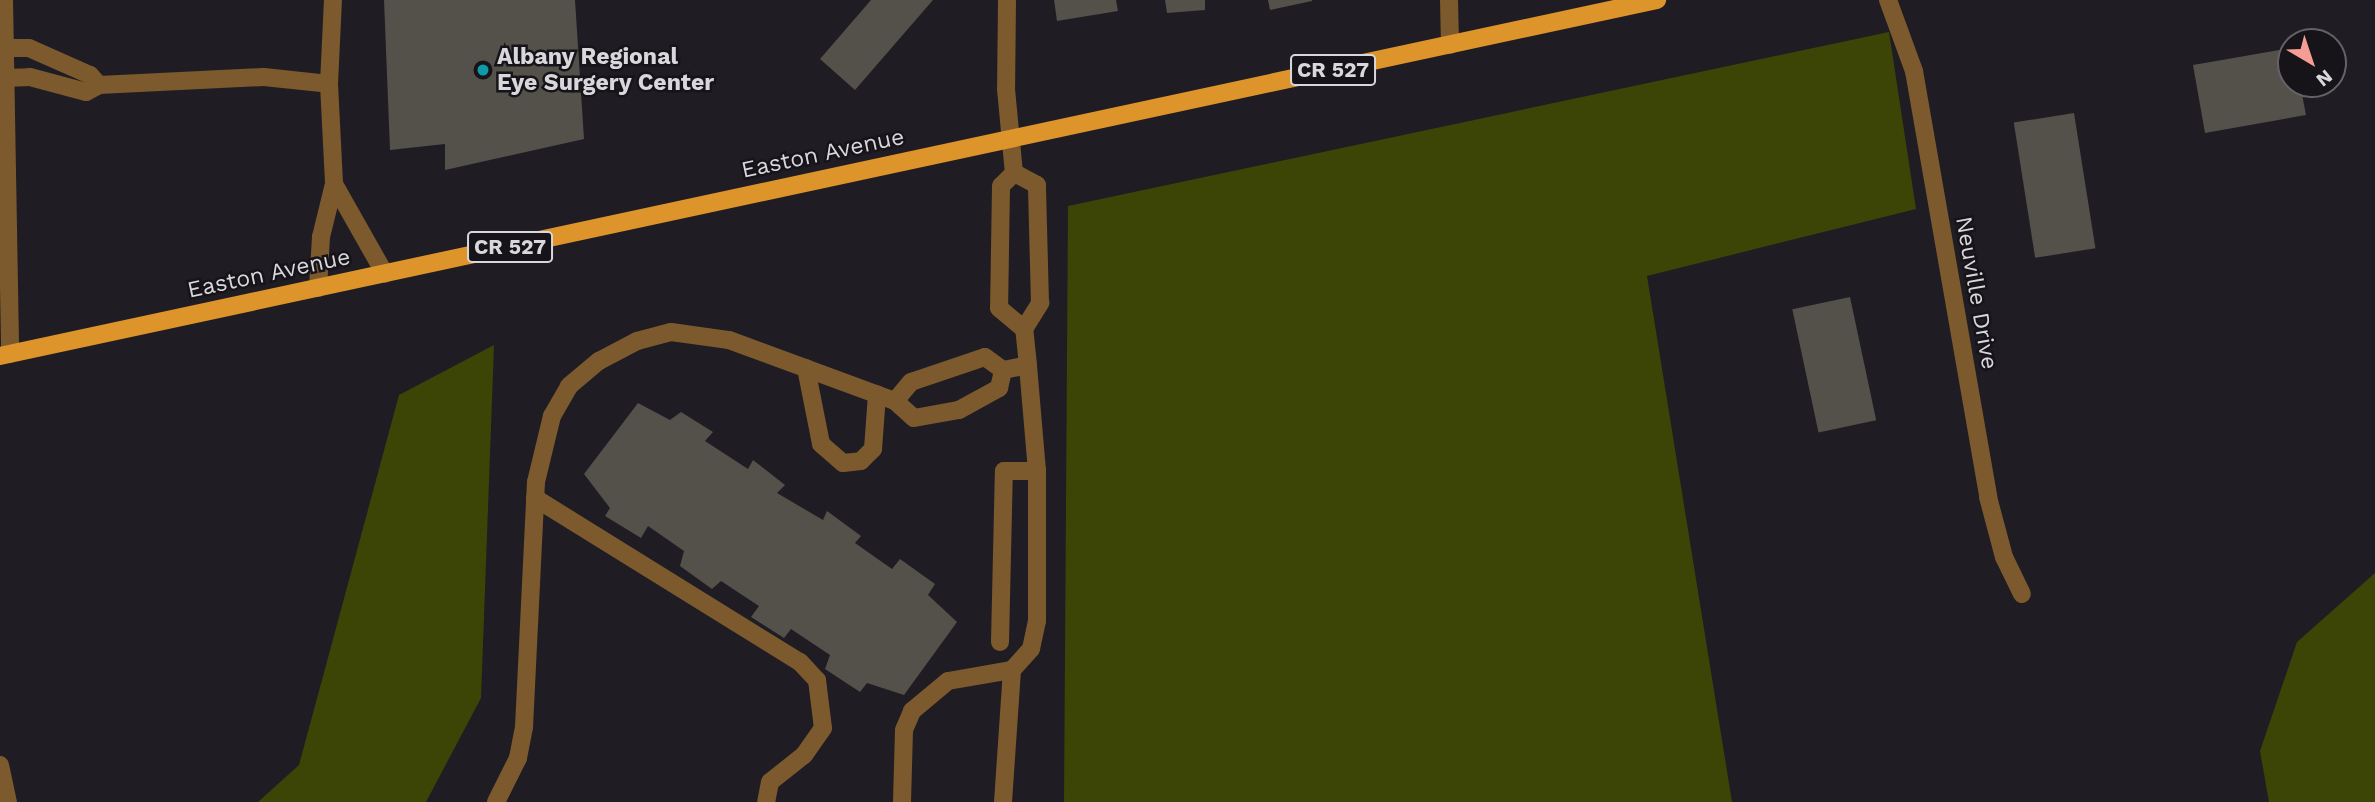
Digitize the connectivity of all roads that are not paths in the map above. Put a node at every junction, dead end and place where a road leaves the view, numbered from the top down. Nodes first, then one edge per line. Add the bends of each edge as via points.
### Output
1 (4, 0) edge
2 (333, 0) edge
3 (1007, 0) edge
4 (1449, 0) edge
5 (1657, 0) edge
6 (1888, 0) edge
7 (1450, 45) junction
8 (5, 48) junction
9 (5, 78) junction
10 (329, 84) junction
11 (99, 85) junction
12 (3, 107) edge
13 (1010, 139) junction
14 (1014, 173) junction
15 (334, 184) junction
16 (385, 274) junction
17 (318, 288) junction
18 (1024, 330) junction
19 (5, 355) edge
20 (1028, 365) junction
21 (806, 368) junction
22 (1003, 370) junction
23 (877, 394) junction
24 (895, 401) junction
25 (1037, 471) junction
26 (535, 498) junction
27 (2022, 594) dead end
28 (999, 642) dead end
29 (1012, 670) junction
30 (0, 765) edge
31 (8, 802) edge
32 (496, 802) edge
33 (766, 802) edge
34 (902, 802) edge
35 (1003, 802) edge

1 - 8 street
2 - 10 street
3 - 13 street
4 - 7 street
5 - 7 main road, Easton Avenue / CR 527
6 - 27 street, Neuville Drive via 1914,71 1988,497 2004,557
7 - 13 main road, Easton Avenue / CR 527
8 - 9 street
8 - 11 street via 29,48 90,75
9 - 11 street via 30,78 86,92
9 - 12 street
10 - 11 street via 264,77
10 - 15 street
12 - 19 street
13 - 14 street
13 - 16 main road, Easton Avenue / CR 527
14 - 18 street via 1000,186 999,308
14 - 18 street via 1037,185 1040,303
15 - 16 street
15 - 17 street via 321,237
16 - 17 main road, Easton Avenue / CR 527
17 - 19 main road, Easton Avenue / CR 527
18 - 20 street
20 - 22 street
20 - 25 street
21 - 23 street
21 - 23 street via 821,444 843,463 860,461 873,449
21 - 26 street via 729,340 671,332 637,341 599,361 569,386 552,416
22 - 24 street via 985,357 911,382
22 - 24 street via 999,388 959,410 914,418
23 - 24 street
25 - 28 street via 1004,471
25 - 29 street via 1037,621 1031,649
26 - 32 street via 524,727 518,758
26 - 33 street via 800,662 817,680 823,728 804,755 771,782
29 - 34 street via 948,681 912,711 904,730
29 - 35 street
30 - 31 street

